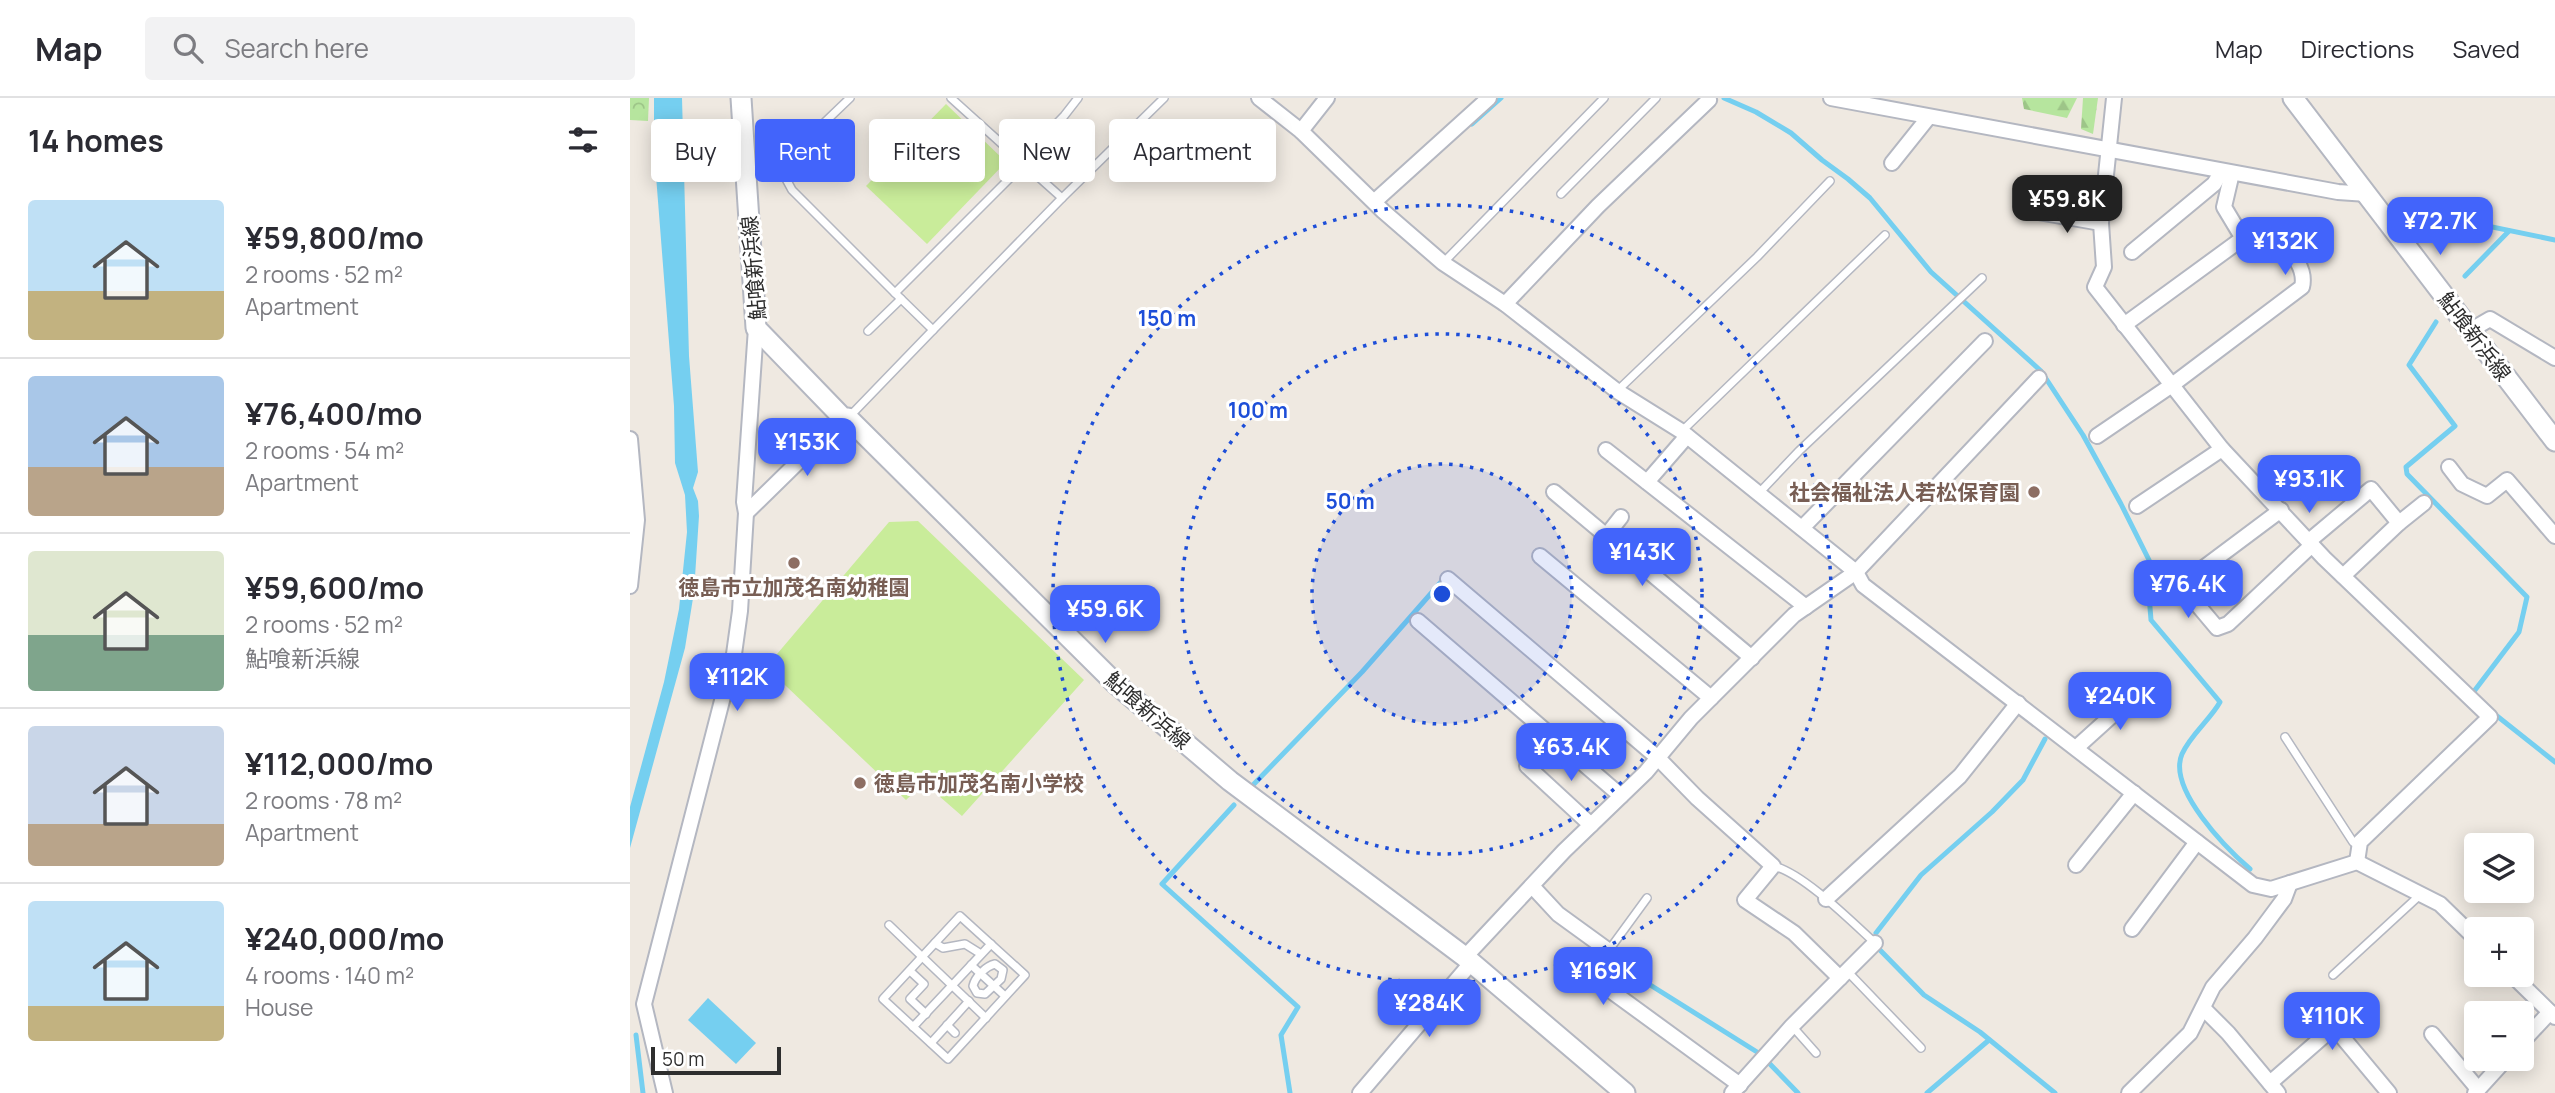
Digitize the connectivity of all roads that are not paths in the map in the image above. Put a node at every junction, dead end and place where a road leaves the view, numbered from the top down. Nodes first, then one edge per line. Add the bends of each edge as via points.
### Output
1 (741, 98) edge
2 (850, 98) edge
3 (951, 98) edge
4 (1078, 98) edge
5 (1164, 98) edge
6 (1258, 98) edge
7 (1327, 98) edge
8 (1489, 98) edge
9 (1604, 98) edge
10 (1656, 98) edge
11 (1708, 98) edge
12 (1831, 98) edge
13 (2114, 98) edge
14 (2292, 98) edge
15 (1927, 118) junction
16 (1062, 119) edge
17 (1301, 131) junction
18 (999, 141) edge
19 (2108, 150) junction
20 (1892, 163) dead end
21 (2227, 172) junction
22 (1830, 181) dead end
23 (1004, 182) edge
24 (1045, 182) edge
25 (1561, 194) dead end
26 (2367, 194) junction
27 (1062, 198) junction
28 (1375, 201) junction
29 (2038, 212) dead end
30 (2101, 223) junction
31 (2249, 233) junction
32 (1885, 235) dead end
33 (2132, 252) dead end
34 (1443, 263) junction
35 (1982, 278) dead end
36 (898, 296) junction
37 (1504, 304) junction
38 (2124, 325) junction
39 (756, 328) junction
40 (933, 330) junction
41 (2471, 330) junction
42 (868, 331) dead end
43 (1984, 341) dead end
44 (2555, 358) edge
45 (2039, 378) dead end
46 (2172, 385) junction
47 (1617, 391) junction
48 (846, 418) junction
49 (1684, 434) junction
50 (2097, 436) dead end
51 (630, 439) edge
52 (2555, 441) edge
53 (2222, 449) junction
54 (1606, 450) dead end
55 (2448, 467) dead end
56 (1647, 482) junction
57 (1554, 492) dead end
58 (1759, 494) junction
59 (2424, 503) dead end
60 (2137, 506) dead end
61 (2281, 510) junction
62 (747, 513) junction
63 (1621, 517) dead end
64 (2399, 523) junction
65 (1802, 528) junction
66 (1606, 536) junction
67 (2555, 536) edge
68 (2311, 543) junction
69 (1540, 556) dead end
70 (1856, 572) junction
71 (2343, 576) junction
72 (1448, 579) dead end
73 (630, 586) edge
74 (1806, 607) junction
75 (1418, 621) dead end
76 (1752, 658) junction
77 (2139, 691) dead end
78 (1711, 698) junction
79 (2018, 703) junction
80 (2285, 737) dead end
81 (2076, 748) junction
82 (1658, 758) junction
83 (1527, 766) dead end
84 (2134, 793) junction
85 (1621, 796) junction
86 (1591, 825) junction
87 (2197, 842) junction
88 (2359, 846) junction
89 (2357, 862) junction
90 (2076, 865) dead end
91 (1773, 866) junction
92 (2290, 883) junction
93 (1532, 886) junction
94 (2421, 894) junction
95 (1647, 898) dead end
96 (1826, 899) junction
97 (889, 925) dead end
98 (2464, 927) edge
99 (2132, 929) dead end
100 (935, 943) junction
101 (1875, 943) joint
102 (991, 944) junction
103 (1609, 951) junction
104 (981, 954) junction
105 (922, 957) junction
106 (1468, 960) junction
107 (971, 965) junction
108 (910, 971) junction
109 (981, 974) junction
110 (1844, 975) junction
111 (2333, 975) dead end
112 (952, 985) junction
113 (994, 986) junction
114 (2525, 987) edge
115 (1005, 996) junction
116 (969, 1001) junction
117 (637, 1003) edge
118 (2203, 1008) junction
119 (926, 1014) junction
120 (2553, 1014) edge
121 (986, 1018) junction
122 (947, 1025) junction
123 (1792, 1026) junction
124 (913, 1027) junction
125 (2534, 1031) edge
126 (955, 1033) dead end
127 (2432, 1034) dead end
128 (931, 1043) junction
129 (1921, 1048) dead end
130 (1816, 1053) dead end
131 (2495, 1071) edge
132 (2274, 1088) edge
133 (1736, 1089) edge
134 (2477, 1091) edge
135 (665, 1093) edge
136 (1360, 1093) edge
137 (1625, 1093) edge
138 (2129, 1093) edge
139 (2389, 1093) edge

1 - 39 main road, 鮎喰新浜線
2 - 36 lane via 779,166 792,190
3 - 18 lane
4 - 16 lane
5 - 27 lane
6 - 17 street
7 - 17 street
8 - 28 street
9 - 34 lane
10 - 25 lane
11 - 37 street
12 - 15 street
13 - 19 street
14 - 26 main road, 鮎喰新浜線
15 - 19 street
15 - 20 street
17 - 28 street
19 - 21 street
19 - 30 street
21 - 26 street
21 - 31 street via 2224,207 2238,232
21 - 33 street
22 - 47 lane
23 - 36 lane
24 - 27 lane
26 - 41 main road, 鮎喰新浜線
27 - 40 lane
28 - 34 street
29 - 30 street
30 - 38 street via 2104,267 2095,287
31 - 38 street
31 - 46 street via 2277,236 2298,263 2302,287
32 - 49 lane
34 - 37 street
35 - 58 lane via 1798,451
36 - 40 lane
36 - 42 lane
37 - 47 street
38 - 46 street
39 - 48 main road, 鮎喰新浜線
39 - 62 street via 744,502
40 - 48 lane
41 - 44 street via 2490,319
41 - 52 main road, 鮎喰新浜線
43 - 65 street
45 - 70 street
46 - 50 street
46 - 53 street
47 - 49 street
48 - 62 street
48 - 106 main road, 鮎喰新浜線 via 1116,684 1230,780
49 - 56 street
49 - 58 street
51 - 73 street via 637,520
53 - 60 street
53 - 61 street
54 - 56 street
55 - 67 street via 2460,486 2487,496 2507,480
56 - 74 street
57 - 66 street via 1582,506
58 - 65 street
59 - 64 street
61 - 68 street
61 - 68 street via 2186,581 2185,590 2217,628 2228,624
62 - 117 street via 734,654
63 - 66 street
64 - 68 street via 2371,489
64 - 71 street
65 - 70 street
66 - 76 street
68 - 71 street
69 - 78 street
70 - 74 street
70 - 79 street via 1863,585
71 - 88 street via 2490,717
72 - 82 street
74 - 76 street
75 - 85 street
76 - 78 street
77 - 81 street
78 - 82 street
79 - 81 street
79 - 96 street via 1960,776
80 - 88 lane
81 - 84 street
82 - 85 street
82 - 91 street
83 - 86 street
84 - 87 street
84 - 90 street
85 - 86 street
86 - 93 street
87 - 92 street via 2253,885 2271,889
87 - 99 street
88 - 89 street
89 - 92 street
89 - 94 street
91 - 96 lane
91 - 110 street via 1745,900
92 - 118 street via 2284,899 2213,987
93 - 103 street via 1558,914
93 - 106 street
94 - 98 street via 2441,904
94 - 111 lane
95 - 103 lane
96 - 101 lane
97 - 105 lane
100 - 102 lane via 960,916
100 - 104 lane via 943,948 965,944
100 - 105 lane
101 - 110 street
102 - 104 lane
102 - 115 lane via 1025,975
103 - 133 street via 1592,977
104 - 107 lane
105 - 108 lane
105 - 112 lane
106 - 136 street
106 - 137 main road, 鮎喰新浜線
107 - 109 lane
107 - 112 lane
108 - 119 lane via 924,984 910,999
108 - 124 lane via 883,999
109 - 113 lane
109 - 113 lane via 973,986 977,993 985,994
109 - 113 lane via 990,965 1000,966 1003,975
110 - 123 street
110 - 129 lane
112 - 116 lane
112 - 119 lane
113 - 115 lane
114 - 120 street
115 - 121 lane
116 - 121 lane
116 - 122 lane
117 - 135 street
118 - 132 street
118 - 138 street via 2190,1033
119 - 124 lane
120 - 125 street
121 - 128 lane via 948,1059
122 - 126 lane
122 - 128 lane
123 - 130 lane
123 - 133 street
124 - 128 lane
127 - 134 street
131 - 134 street
132 - 139 street via 2334,1027

